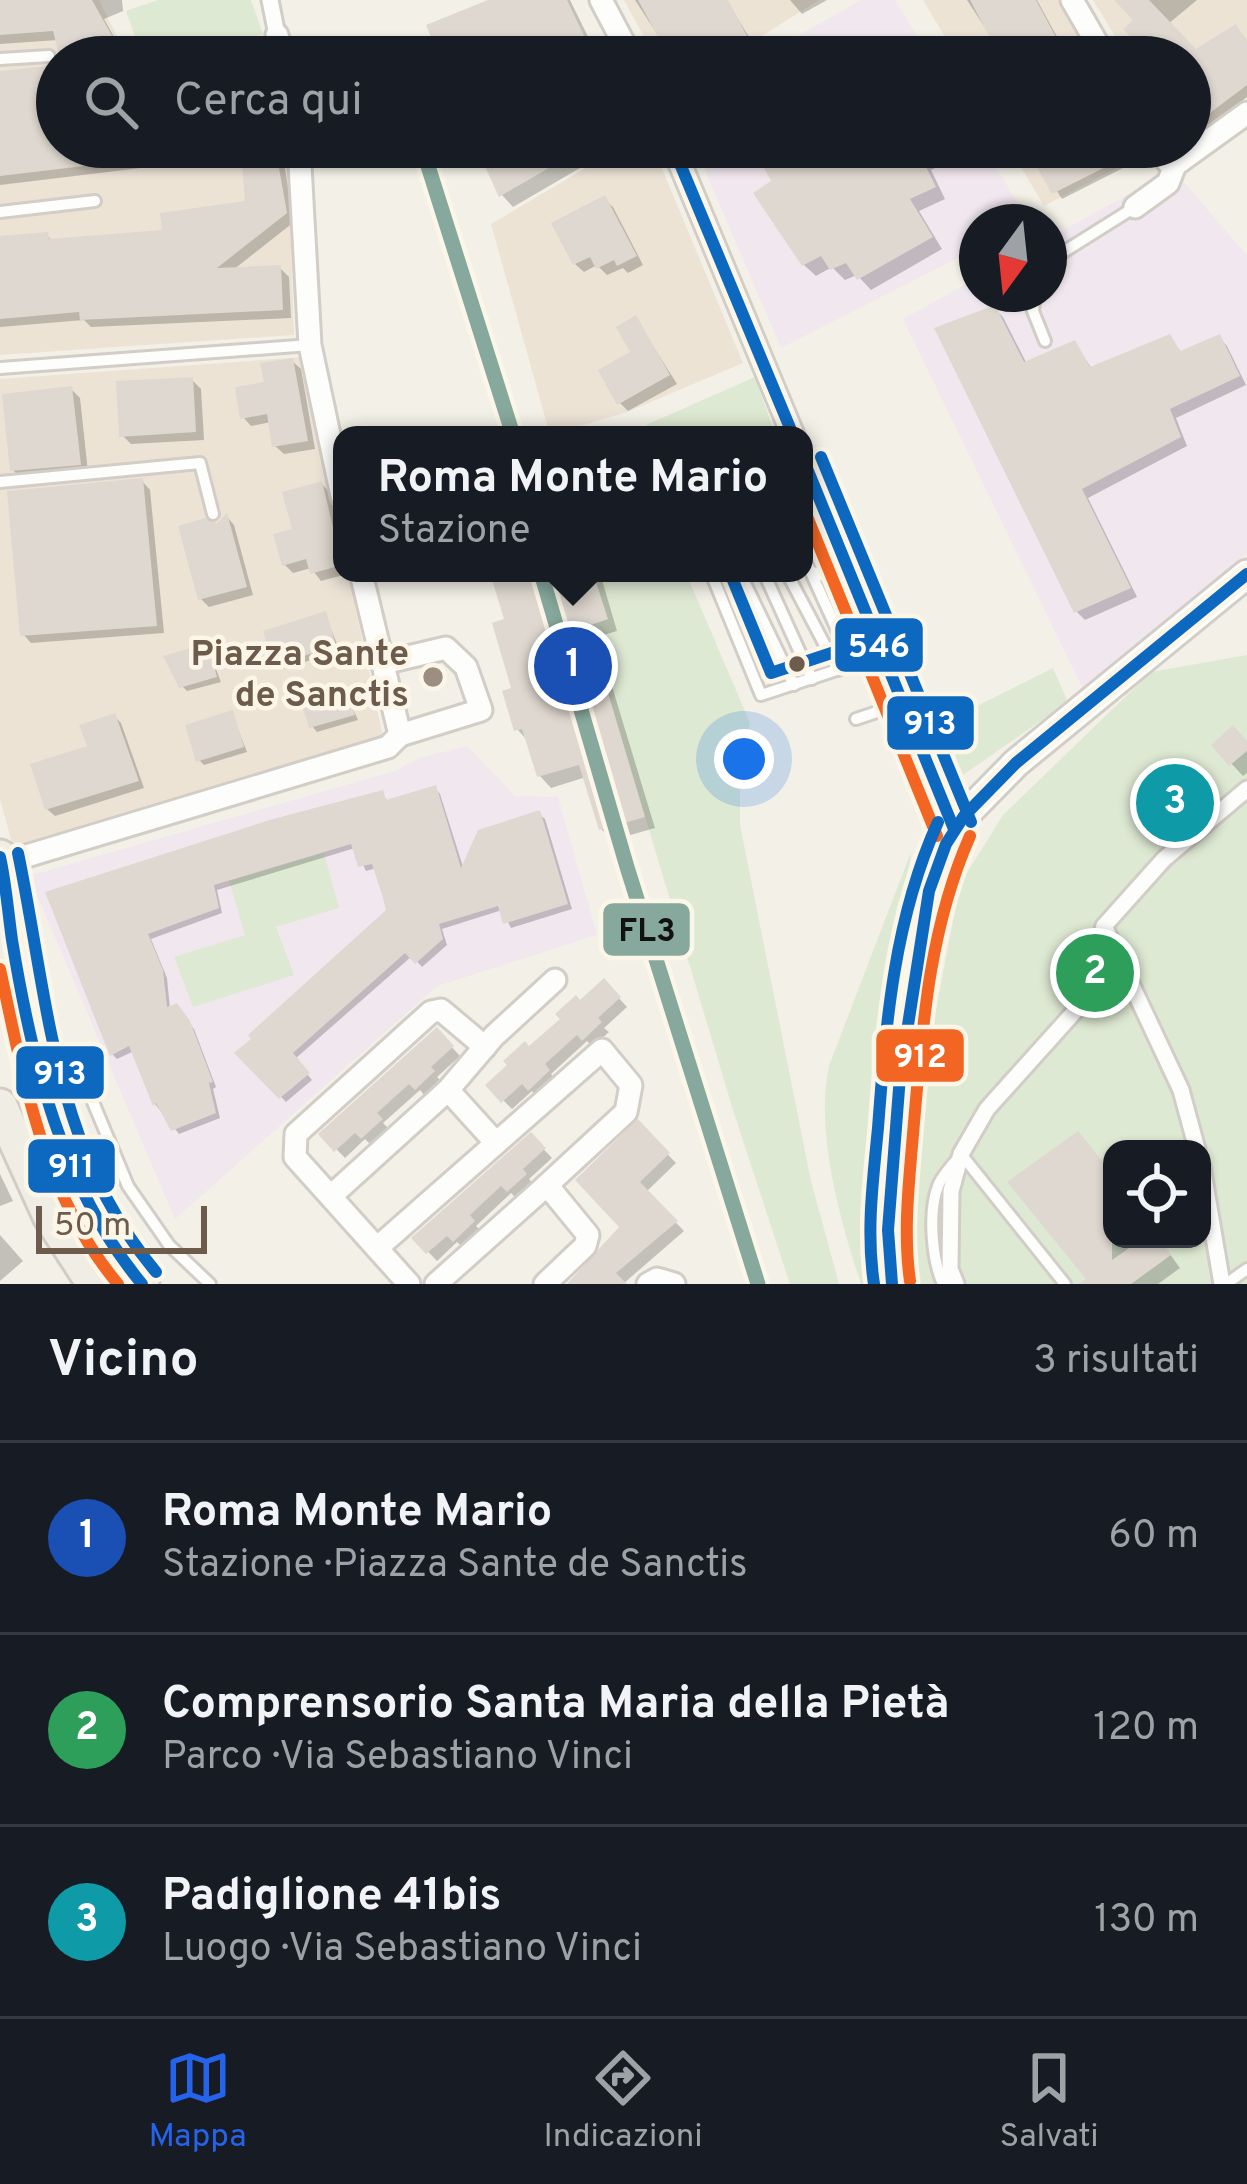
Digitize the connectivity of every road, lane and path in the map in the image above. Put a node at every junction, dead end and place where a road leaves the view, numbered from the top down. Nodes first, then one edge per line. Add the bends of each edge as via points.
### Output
1 (270, 0) edge
2 (601, 0) edge
3 (1072, 0) edge
4 (278, 36) edge
5 (620, 36) edge
6 (1093, 36) edge
7 (36, 57) edge
8 (0, 59) edge
9 (1247, 113) edge
10 (1211, 139) edge
11 (300, 168) edge
12 (683, 168) edge
13 (1174, 168) edge
14 (95, 201) dead end
15 (1136, 207) joint
16 (0, 212) edge
17 (1067, 250) edge
18 (1034, 312) edge
19 (1045, 341) dead end
20 (310, 345) junction
21 (0, 368) edge
22 (789, 426) edge
23 (333, 454) edge
24 (0, 482) edge
25 (813, 485) edge
26 (213, 514) dead end
27 (813, 572) edge
28 (1247, 574) edge
29 (813, 578) edge
30 (363, 582) edge
31 (715, 582) edge
32 (744, 582) edge
33 (768, 582) edge
34 (792, 582) edge
35 (854, 587) junction
36 (883, 655) junction
37 (383, 663) junction
38 (853, 665) junction
39 (838, 670) junction
40 (812, 679) junction
41 (794, 685) junction
42 (904, 703) junction
43 (856, 719) dead end
44 (400, 735) junction
45 (1247, 790) edge
46 (954, 829) junction
47 (0, 861) edge
48 (1104, 926) junction
49 (7, 934) edge
50 (555, 980) dead end
51 (36, 1045) junction
52 (485, 1047) junction
53 (448, 1090) junction
54 (0, 1106) edge
55 (1195, 1140) edge
56 (496, 1143) junction
57 (961, 1154) junction
58 (547, 1185) junction
59 (331, 1196) junction
60 (1211, 1214) edge
61 (377, 1248) junction
62 (1247, 1270) edge
63 (94, 1284) edge
64 (142, 1284) edge
65 (210, 1284) edge
66 (410, 1284) edge
67 (436, 1284) edge
68 (545, 1284) edge
69 (648, 1284) edge
70 (674, 1284) edge
71 (892, 1284) edge
72 (943, 1284) edge
73 (956, 1284) edge
74 (1065, 1284) edge
75 (1224, 1284) edge

1 - 4 street
2 - 5 street
3 - 6 street
7 - 8 lane
9 - 10 street
11 - 20 street
12 - 22 street
13 - 15 street via 1168,183
14 - 16 lane
15 - 17 lane
18 - 19 lane
20 - 21 lane
20 - 23 street
24 - 26 lane via 200,463
25 - 35 street
27 - 35 lane
28 - 46 street via 1016,763
29 - 38 lane
30 - 37 street
31 - 41 lane via 761,695
32 - 41 lane
33 - 40 lane
34 - 39 lane
35 - 36 street
36 - 38 lane
36 - 42 street
37 - 44 street
37 - 44 street via 446,647 466,667 482,710
38 - 39 lane
39 - 40 lane
40 - 41 lane
42 - 43 lane
42 - 46 street
44 - 47 street via 388,747
45 - 48 street via 1164,860
46 - 71 street via 928,891 912,985 890,1194
47 - 49 main road
48 - 55 street via 1181,1090
48 - 57 street via 1085,1000 987,1109
49 - 51 main road
50 - 52 street
51 - 64 main road via 75,1175
51 - 65 lane via 83,1078 128,1186 169,1245
52 - 53 street
52 - 59 street via 454,1018 430,1012 296,1134 295,1157
53 - 56 street
53 - 59 street
54 - 63 main road via 50,1216
56 - 58 street via 602,1050 631,1085 626,1112
56 - 61 street
57 - 72 lane via 938,1184 933,1211
57 - 73 street via 951,1191
57 - 74 lane
58 - 67 street
58 - 68 street via 588,1235
59 - 61 street
60 - 75 street
61 - 66 street
62 - 75 lane
69 - 70 street

